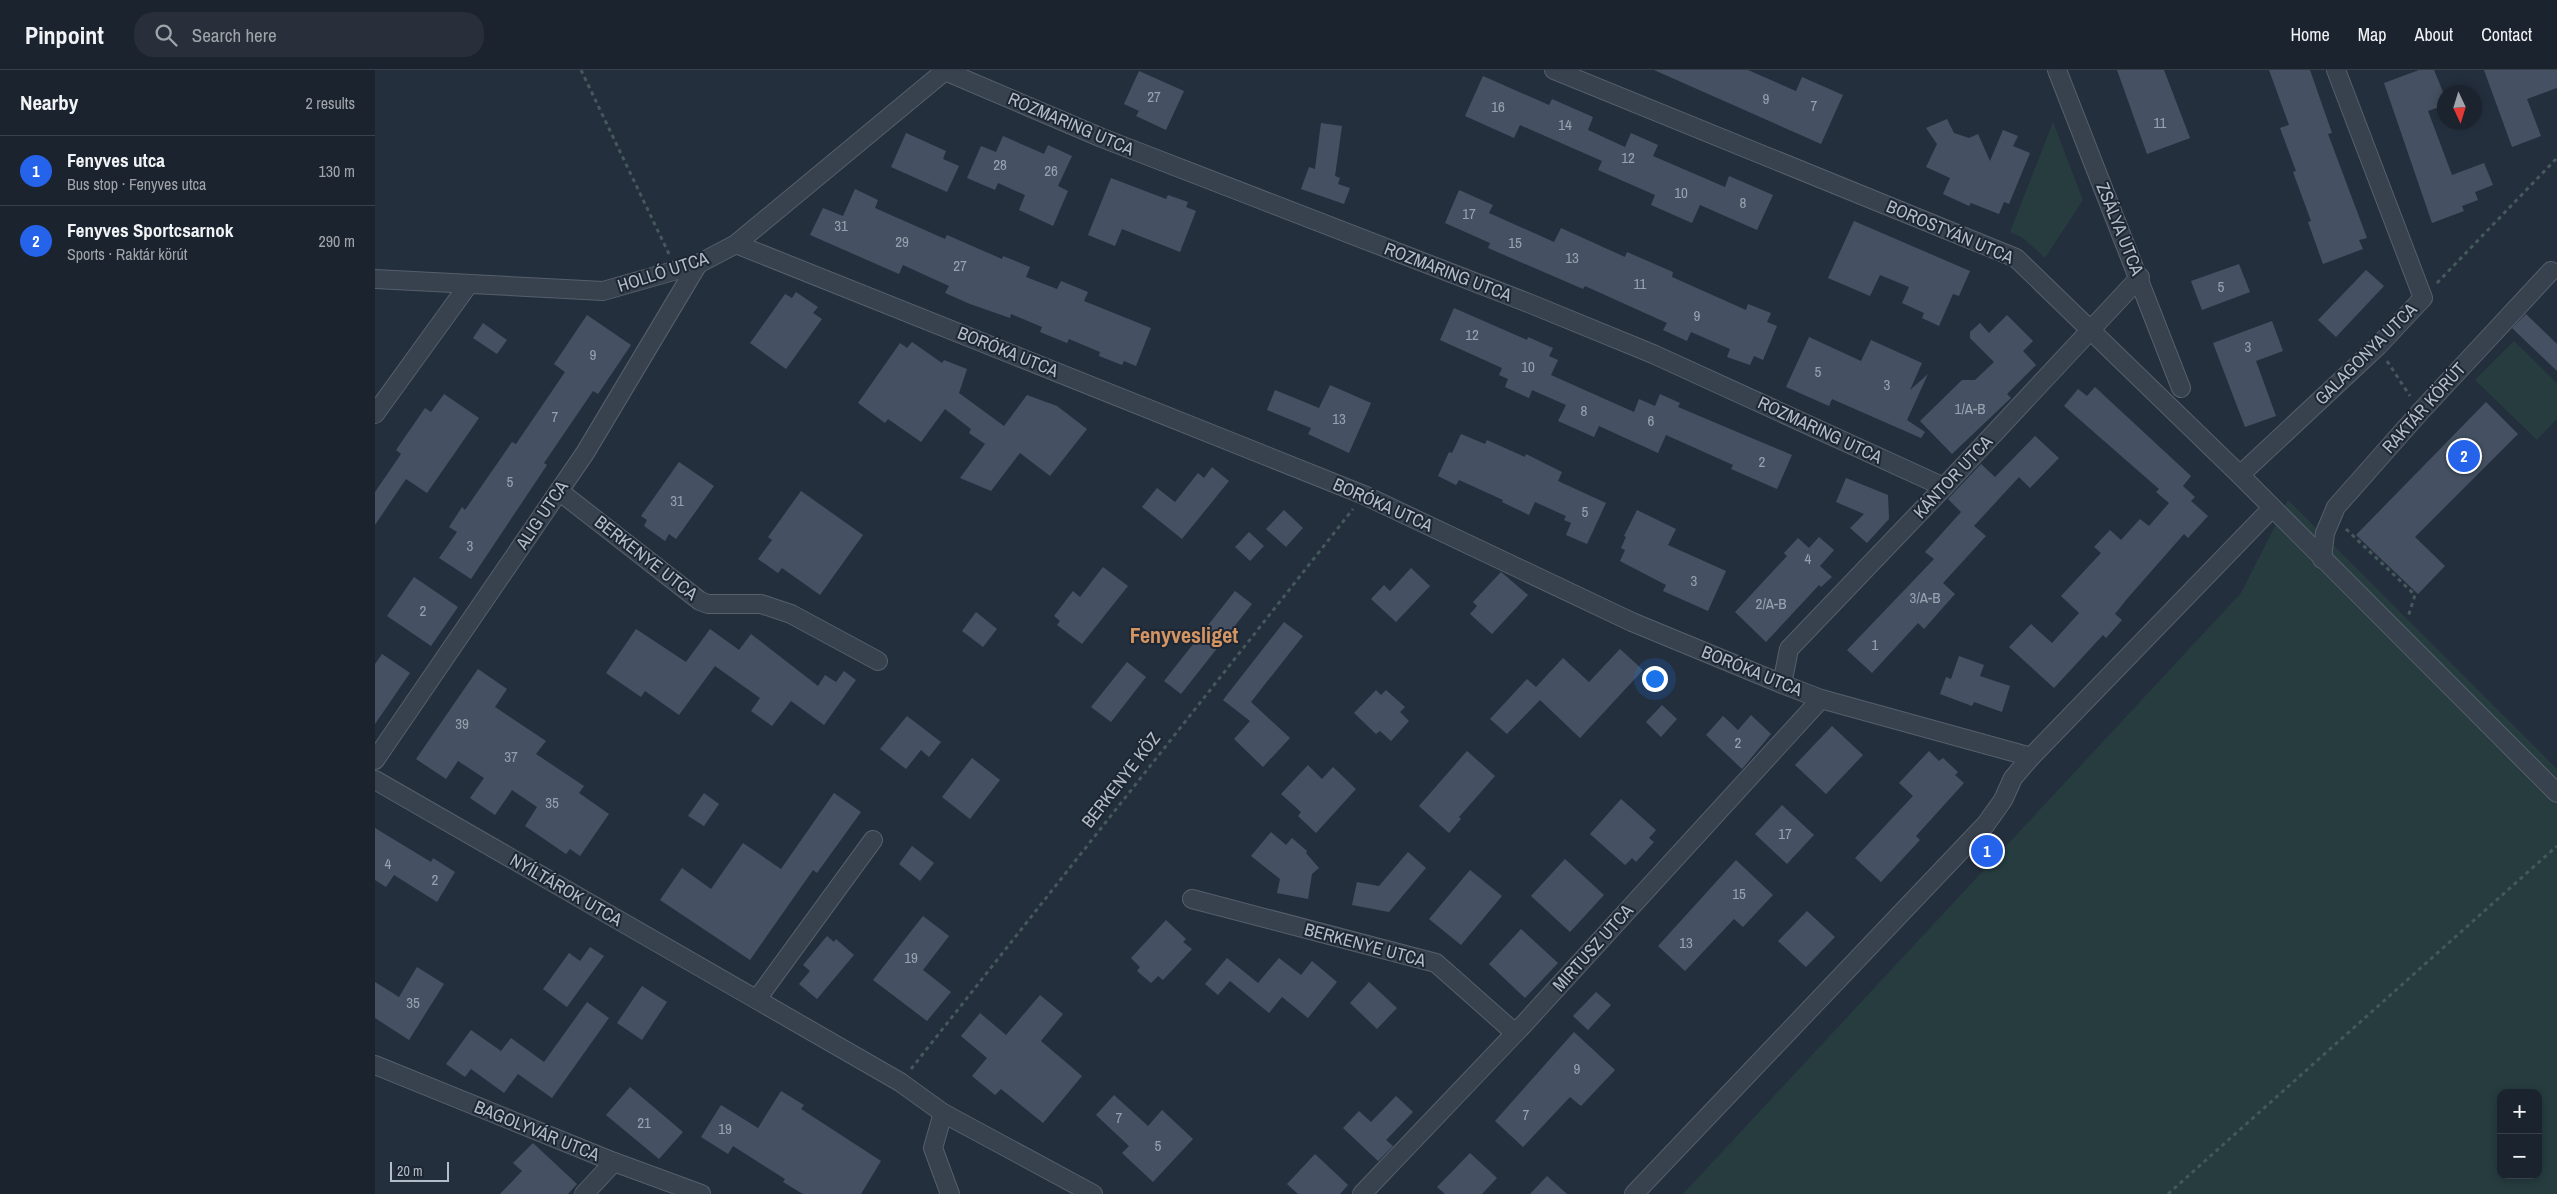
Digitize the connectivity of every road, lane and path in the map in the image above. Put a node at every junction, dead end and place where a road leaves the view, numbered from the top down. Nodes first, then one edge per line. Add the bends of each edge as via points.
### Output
1 (581, 70) edge
2 (945, 70) edge
3 (1555, 70) edge
4 (2057, 70) edge
5 (2336, 70) edge
6 (2557, 158) edge
7 (736, 244) junction
8 (698, 264) junction
9 (677, 270) junction
10 (2551, 271) dead end
11 (2139, 277) junction
12 (375, 279) edge
13 (469, 284) junction
14 (2423, 298) junction
15 (2089, 331) junction
16 (2378, 346) junction
17 (2181, 388) dead end
18 (2420, 412) junction
19 (375, 414) edge
20 (2240, 475) junction
21 (1944, 487) junction
22 (559, 491) junction
23 (1364, 495) junction
24 (2272, 508) junction
25 (2332, 516) junction
26 (2322, 559) junction
27 (2405, 624) dead end
28 (878, 661) dead end
29 (1782, 684) junction
30 (1821, 699) junction
31 (2031, 757) junction
32 (375, 760) edge
33 (375, 780) edge
34 (2557, 792) edge
35 (873, 840) dead end
36 (2557, 846) edge
37 (1193, 899) dead end
38 (757, 999) junction
39 (1515, 1033) junction
40 (375, 1065) edge
41 (900, 1082) junction
42 (943, 1113) junction
43 (614, 1162) junction
44 (584, 1194) edge
45 (701, 1194) edge
46 (950, 1194) edge
47 (1093, 1194) edge
48 (1362, 1194) edge
49 (1634, 1194) edge
50 (2168, 1194) edge

1 - 9 path
2 - 7 street, HOLLÓ UTCA
2 - 21 street, ROZMARING UTCA via 1102,138 1653,354
3 - 15 street, BOROSTYÁN UTCA via 2016,258
4 - 11 street, ZSÁLYA UTCA
5 - 14 street, GALAGONYA UTCA
6 - 14 path
7 - 8 street, HOLLÓ UTCA
7 - 23 street, BORÓKA UTCA
8 - 9 street, HOLLÓ UTCA
8 - 22 street, ALIG UTCA
9 - 13 street, HOLLÓ UTCA via 603,291
10 - 18 street, RAKTÁR KÖRÚT
11 - 15 street, KÁNTOR UTCA
11 - 17 street, ZSÁLYA UTCA
12 - 13 street, HOLLÓ UTCA
13 - 19 street
14 - 16 street, GALAGONYA UTCA
15 - 20 street, BOROSTYÁN UTCA
15 - 21 street, KÁNTOR UTCA
16 - 18 path
16 - 20 street, GALAGONYA UTCA
18 - 25 street, RAKTÁR KÖRÚT
20 - 24 street, BOROSTYÁN UTCA
21 - 29 street, KÁNTOR UTCA via 1789,649
22 - 28 street, BERKENYE UTCA via 700,601 708,604 761,604 791,614
22 - 32 street, ALIG UTCA
23 - 29 street, BORÓKA UTCA via 1632,622
23 - 41 path, BERKENYE KÖZ
24 - 26 street
24 - 31 street
25 - 26 street, RAKTÁR KÖRÚT via 2325,533
25 - 27 path via 2415,595
26 - 34 street
29 - 30 street, BORÓKA UTCA
30 - 31 street, BORÓKA UTCA
30 - 39 street, MIRTUSZ UTCA
31 - 49 street via 2013,778 2003,800 1986,824
33 - 38 street, NYÍLTÁROK UTCA
35 - 38 street
36 - 50 path
37 - 39 street, BERKENYE UTCA via 1436,963
38 - 41 street, NYÍLTÁROK UTCA
39 - 48 street, MIRTUSZ UTCA
40 - 43 street, BAGOLYVÁR UTCA
41 - 42 street, NYÍLTÁROK UTCA
42 - 46 street via 933,1148
42 - 47 street, NYÍLTÁROK UTCA
43 - 44 street
43 - 45 street, BAGOLYVÁR UTCA

